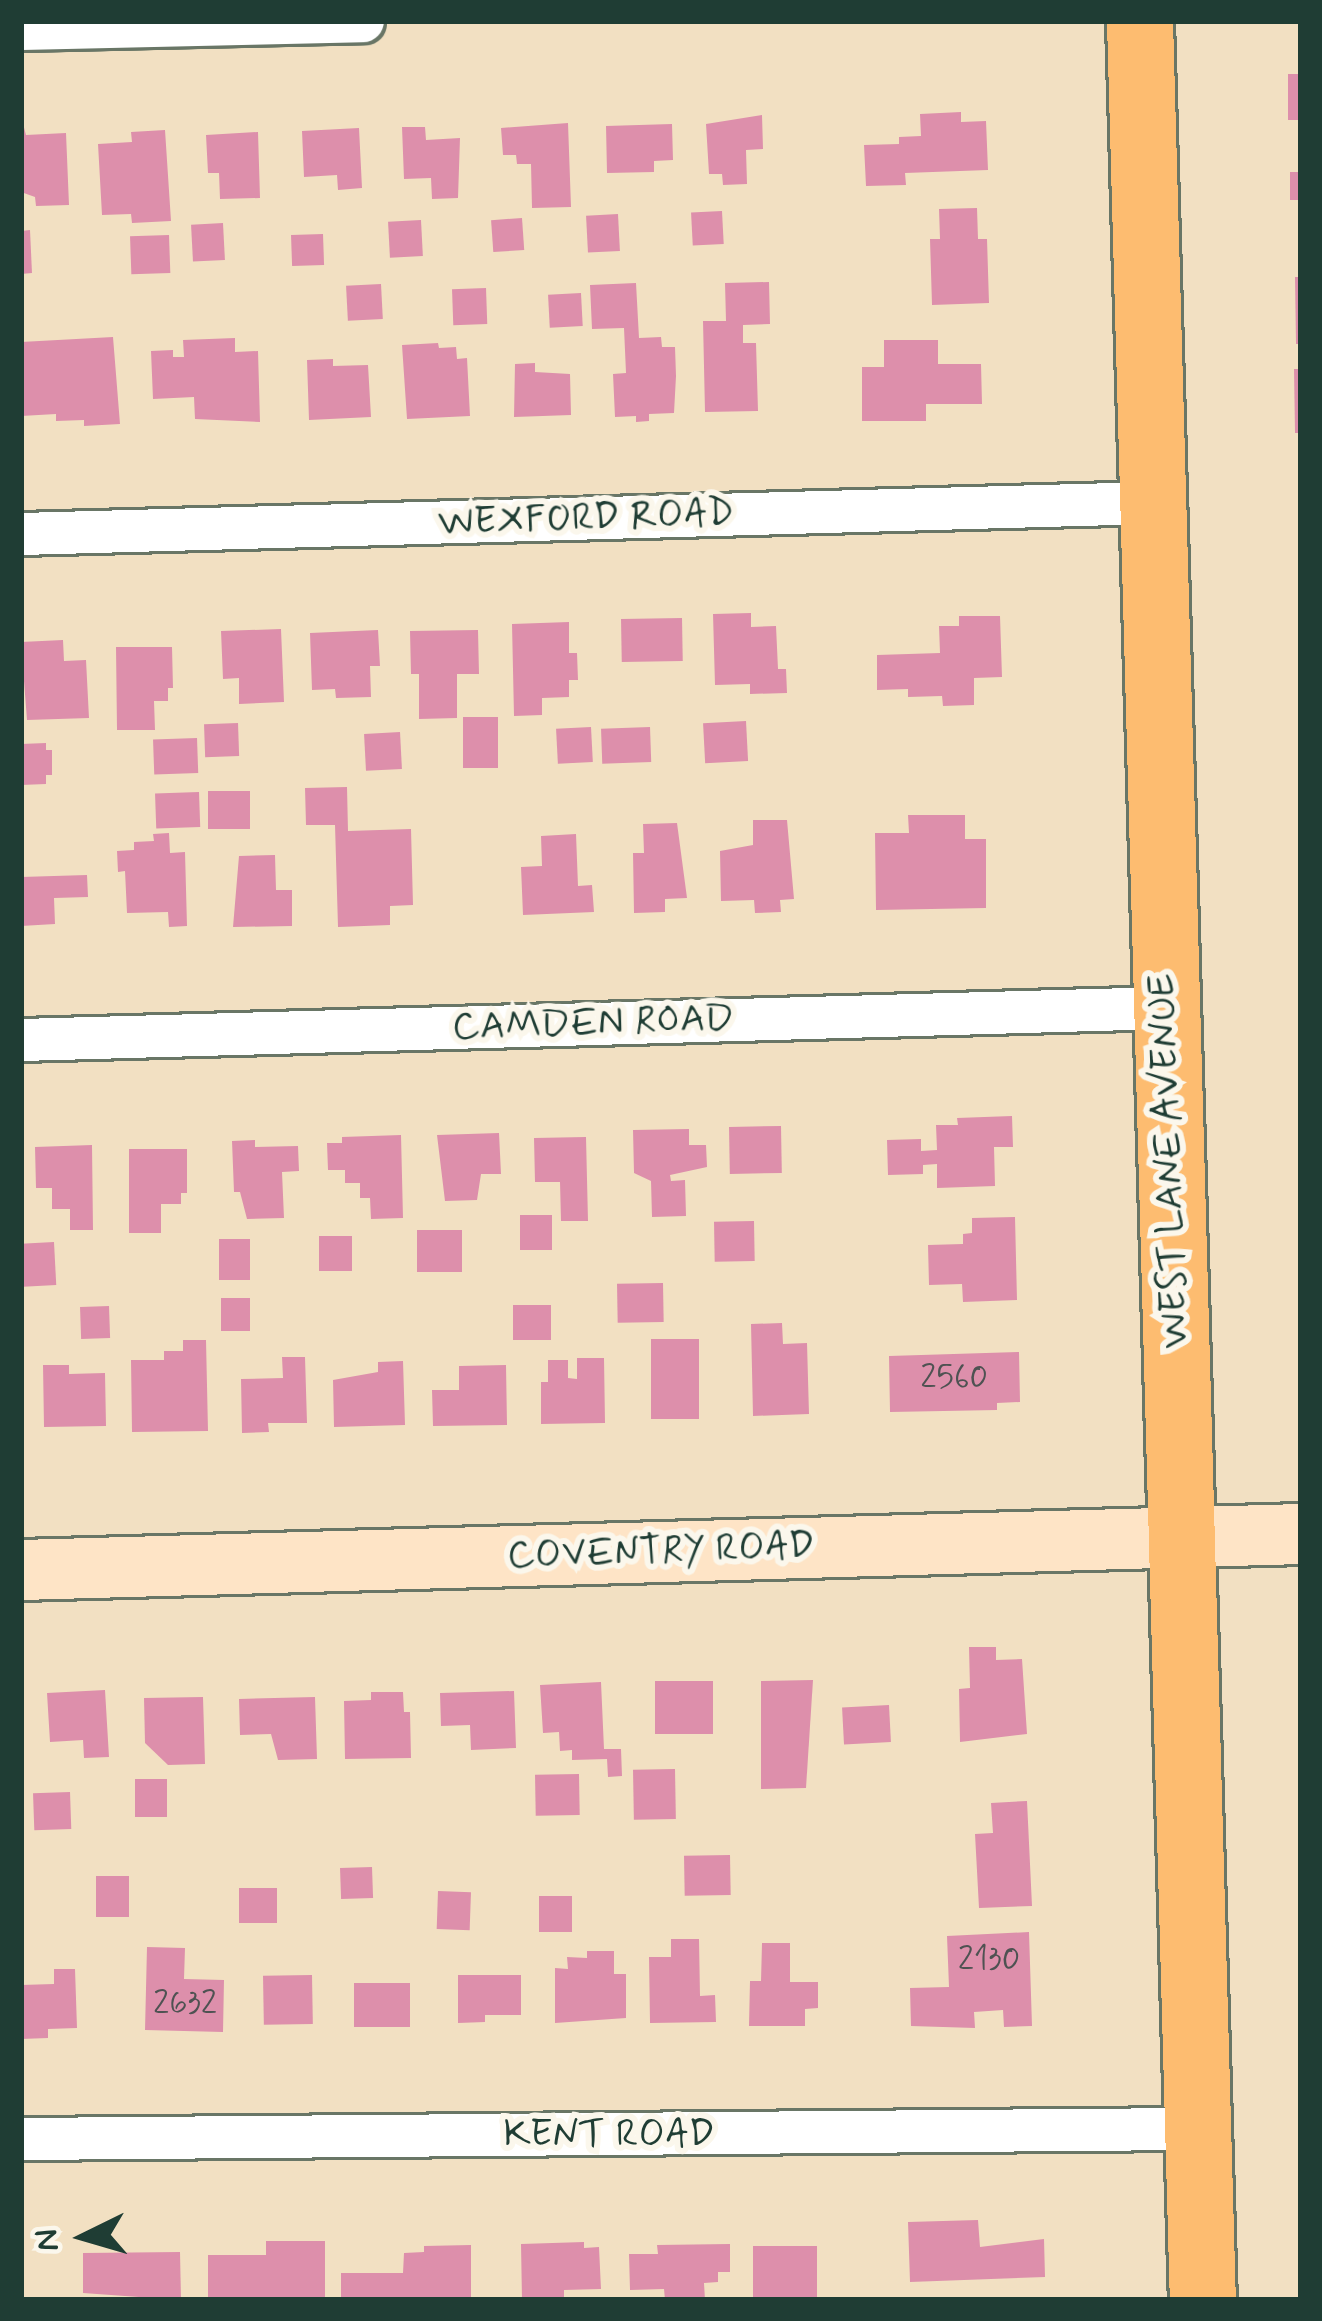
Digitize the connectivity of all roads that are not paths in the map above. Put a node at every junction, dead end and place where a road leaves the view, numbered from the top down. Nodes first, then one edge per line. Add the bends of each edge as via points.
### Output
1 (363, 21) edge
2 (1140, 21) edge
3 (21, 29) edge
4 (1151, 503) junction
5 (21, 534) edge
6 (1166, 1007) junction
7 (21, 1040) edge
8 (1301, 1534) edge
9 (1181, 1538) junction
10 (21, 1570) edge
11 (1198, 2129) junction
12 (21, 2139) edge
13 (1203, 2300) edge

1 - 3 street
2 - 4 main road, WEST LANE AVENUE
4 - 5 street, WEXFORD ROAD
4 - 6 main road, WEST LANE AVENUE
6 - 7 street, CAMDEN ROAD
6 - 9 main road, WEST LANE AVENUE
8 - 9 street, COVENTRY ROAD
9 - 10 street, COVENTRY ROAD
9 - 11 main road, WEST LANE AVENUE
11 - 12 street, KENT ROAD
11 - 13 main road, WEST LANE AVENUE

